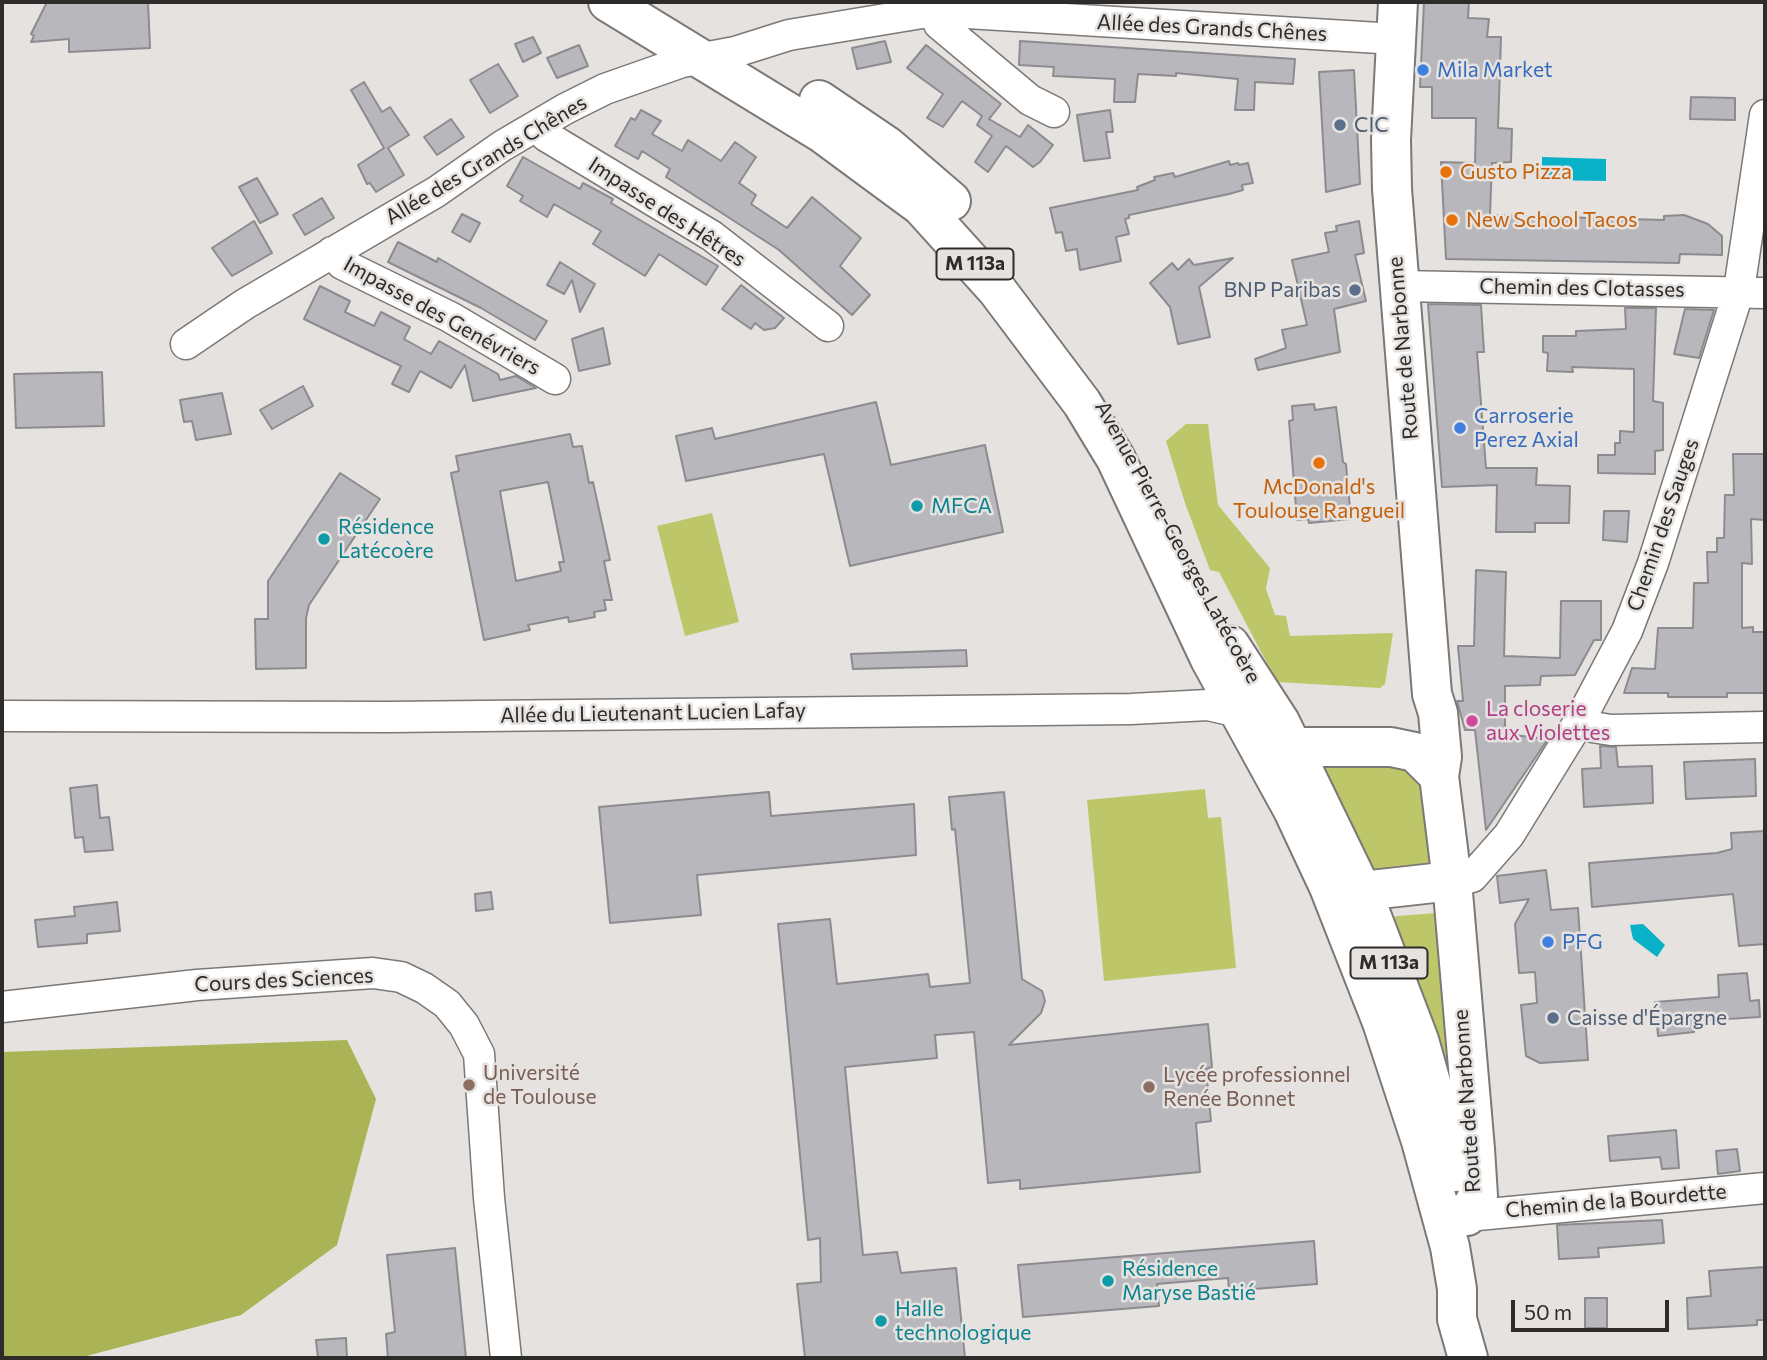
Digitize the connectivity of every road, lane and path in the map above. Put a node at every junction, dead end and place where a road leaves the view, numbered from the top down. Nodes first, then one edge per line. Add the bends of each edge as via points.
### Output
1 (608, 2) edge
2 (647, 2) edge
3 (1398, 2) edge
4 (934, 11) junction
5 (1396, 39) junction
6 (719, 55) junction
7 (1054, 112) dead end
8 (1765, 115) edge
9 (538, 125) junction
10 (332, 252) junction
11 (1398, 286) junction
12 (1752, 291) edge
13 (828, 326) dead end
14 (186, 344) dead end
15 (555, 379) dead end
16 (1432, 694) junction
17 (1239, 712) junction
18 (2, 716) edge
19 (1580, 720) junction
20 (1765, 727) edge
21 (1391, 747) junction
22 (1282, 759) junction
23 (1439, 776) junction
24 (1452, 881) junction
25 (1345, 889) junction
26 (2, 1007) edge
27 (1765, 1188) edge
28 (1451, 1207) junction
29 (506, 1358) edge
30 (1469, 1358) edge

1 - 6 main road, Avenue Pierre-Georges Latécoère / M 113a
2 - 6 main road, Avenue Pierre-Georges Latécoère / M 113a
3 - 5 main road, Route de Narbonne
4 - 5 street, Allée des Grands Chênes
4 - 6 street, Allée des Grands Chênes via 837,25
4 - 7 street via 939,24 999,75
5 - 11 main road, Route de Narbonne via 1391,139
6 - 9 street, Allée des Grands Chênes via 606,89
6 - 17 main road, Avenue Pierre-Georges Latécoère / M 113a via 920,206 998,290 1082,402 1116,459
6 - 22 main road, Avenue Pierre-Georges Latécoère / M 113a via 789,80 887,146 949,199 977,231 1036,305 1111,413 1235,656 1280,722
8 - 12 street, Chemin des Sauges
9 - 10 street, Allée des Grands Chênes via 436,192
9 - 13 street, Impasse des Hêtres via 546,135 712,236
10 - 14 street, Allée des Grands Chênes
10 - 15 street, Impasse des Genévriers via 342,264 450,317
11 - 12 street, Chemin des Clotasses
11 - 16 main road, Route de Narbonne
12 - 19 street, Chemin des Sauges via 1627,631
16 - 21 main road, Route de Narbonne via 1425,719
16 - 23 main road, Route de Narbonne via 1442,757
17 - 18 street, Allée du Lieutenant Lucien Lafay via 1208,705 389,717
17 - 22 main road, Avenue Pierre-Georges Latécoère / M 113a
19 - 20 street via 1611,730
19 - 24 street, Chemin des Sauges via 1489,861 1472,877
21 - 22 main road
21 - 23 main road via 1415,752
22 - 25 main road, Avenue Pierre-Georges Latécoère / M 113a
23 - 24 main road, Route de Narbonne
24 - 25 main road
24 - 28 main road, Route de Narbonne via 1478,1196
25 - 28 main road, Avenue Pierre-Georges Latécoère / M 113a via 1419,1040
26 - 29 street, Cours des Sciences via 197,985 373,973 401,977 424,988 456,1014 479,1054
27 - 28 street, Chemin de la Bourdette
28 - 30 main road, Route de Narbonne via 1482,1289 1481,1321

